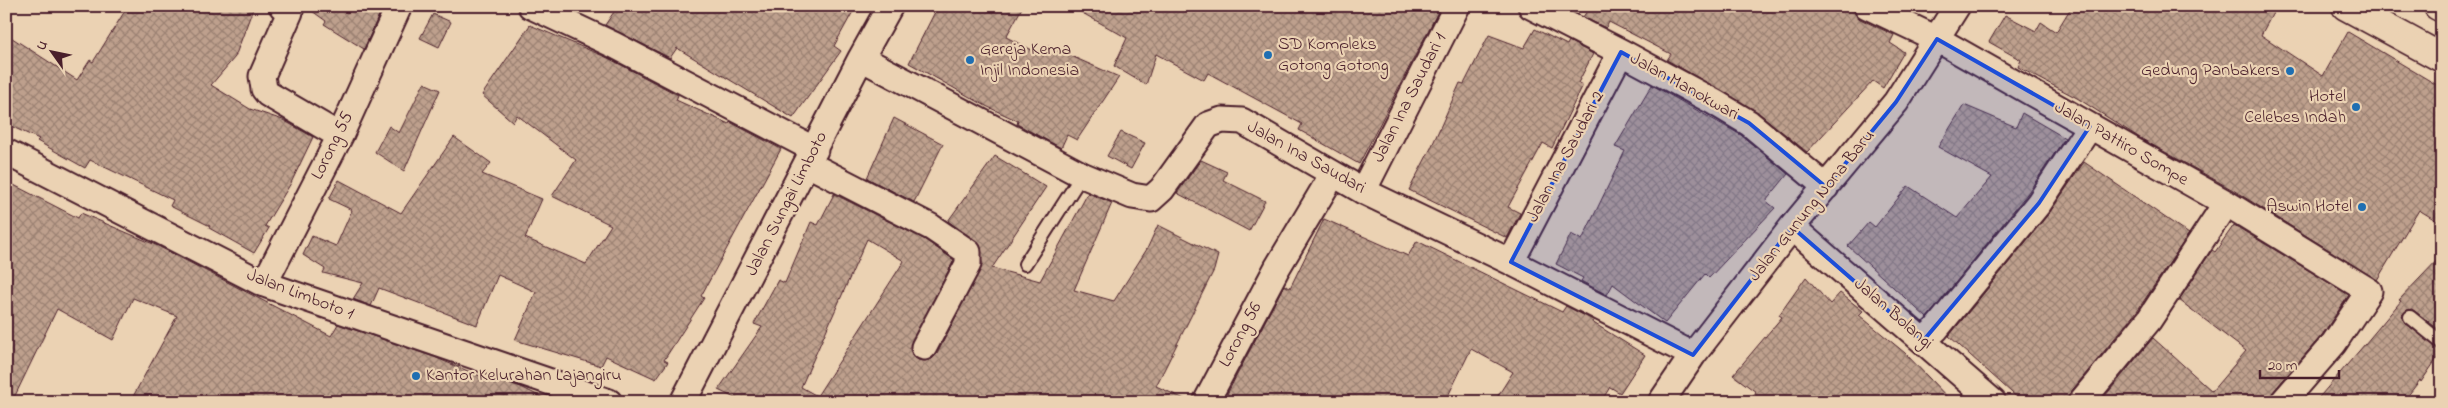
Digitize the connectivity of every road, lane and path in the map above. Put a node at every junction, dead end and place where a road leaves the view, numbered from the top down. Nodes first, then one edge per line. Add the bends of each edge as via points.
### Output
1 (399, 6) edge
2 (532, 6) edge
3 (890, 6) edge
4 (1457, 6) edge
5 (1530, 6) edge
6 (1867, 6) edge
7 (1957, 6) edge
8 (2346, 6) edge
9 (2438, 6) edge
10 (2442, 8) edge
11 (286, 9) edge
12 (1937, 39) junction
13 (1621, 52) junction
14 (861, 58) junction
15 (2442, 58) edge
16 (2090, 126) junction
17 (340, 136) junction
18 (6, 152) edge
19 (812, 157) junction
20 (1332, 174) junction
21 (1082, 175) junction
22 (1826, 187) junction
23 (1363, 191) junction
24 (2226, 203) junction
25 (1792, 227) junction
26 (1511, 262) junction
27 (1025, 264) dead end
28 (264, 284) junction
29 (2410, 317) dead end
30 (1923, 341) junction
31 (2442, 343) edge
32 (924, 347) dead end
33 (1693, 355) junction
34 (609, 402) edge
35 (683, 402) edge
36 (1206, 402) edge
37 (1661, 402) edge
38 (1994, 402) edge
39 (2081, 402) edge
40 (2282, 402) edge

1 - 17 street, Lorong 55
2 - 19 street via 614,45
3 - 14 street, Jalan Sungai Limboto
4 - 23 street, Jalan Ina Saudari 1
5 - 13 street, Jalan Manokwari
6 - 12 street, Jalan Pattiro Sompe
7 - 12 street, Jalan Gunung Nona Baru
8 - 15 main road
9 - 10 main road
11 - 17 street via 262,76 264,89
12 - 16 street, Jalan Pattiro Sompe
12 - 22 street, Jalan Gunung Nona Baru via 1896,102
13 - 22 street, Jalan Manokwari via 1749,123
13 - 26 street, Jalan Ina Saudari 2
14 - 19 street, Jalan Sungai Limboto
14 - 21 street, Jalan Ina Saudari
16 - 24 street, Jalan Pattiro Sompe
16 - 30 street via 2039,203
17 - 28 street, Lorong 55
18 - 28 street, Jalan Limboto 1
19 - 32 street via 968,252 968,264
19 - 35 street, Jalan Sungai Limboto
20 - 21 street, Jalan Ina Saudari via 1242,121 1222,120 1208,126 1151,199 1132,196
20 - 23 street, Jalan Ina Saudari
20 - 36 street, Lorong 56 via 1277,268
21 - 27 lane
22 - 25 street, Jalan Gunung Nona Baru
23 - 26 street, Jalan Ina Saudari
24 - 39 street via 2149,320
24 - 40 street, Jalan Pattiro Sompe via 2369,292 2334,343
25 - 30 street, Jalan Bolangi
25 - 33 street, Jalan Gunung Nona Baru
26 - 33 street, Jalan Ina Saudari
28 - 34 street, Jalan Limboto 1
29 - 31 lane
30 - 38 street, Jalan Bolangi
33 - 37 street, Jalan Gunung Nona Baru

